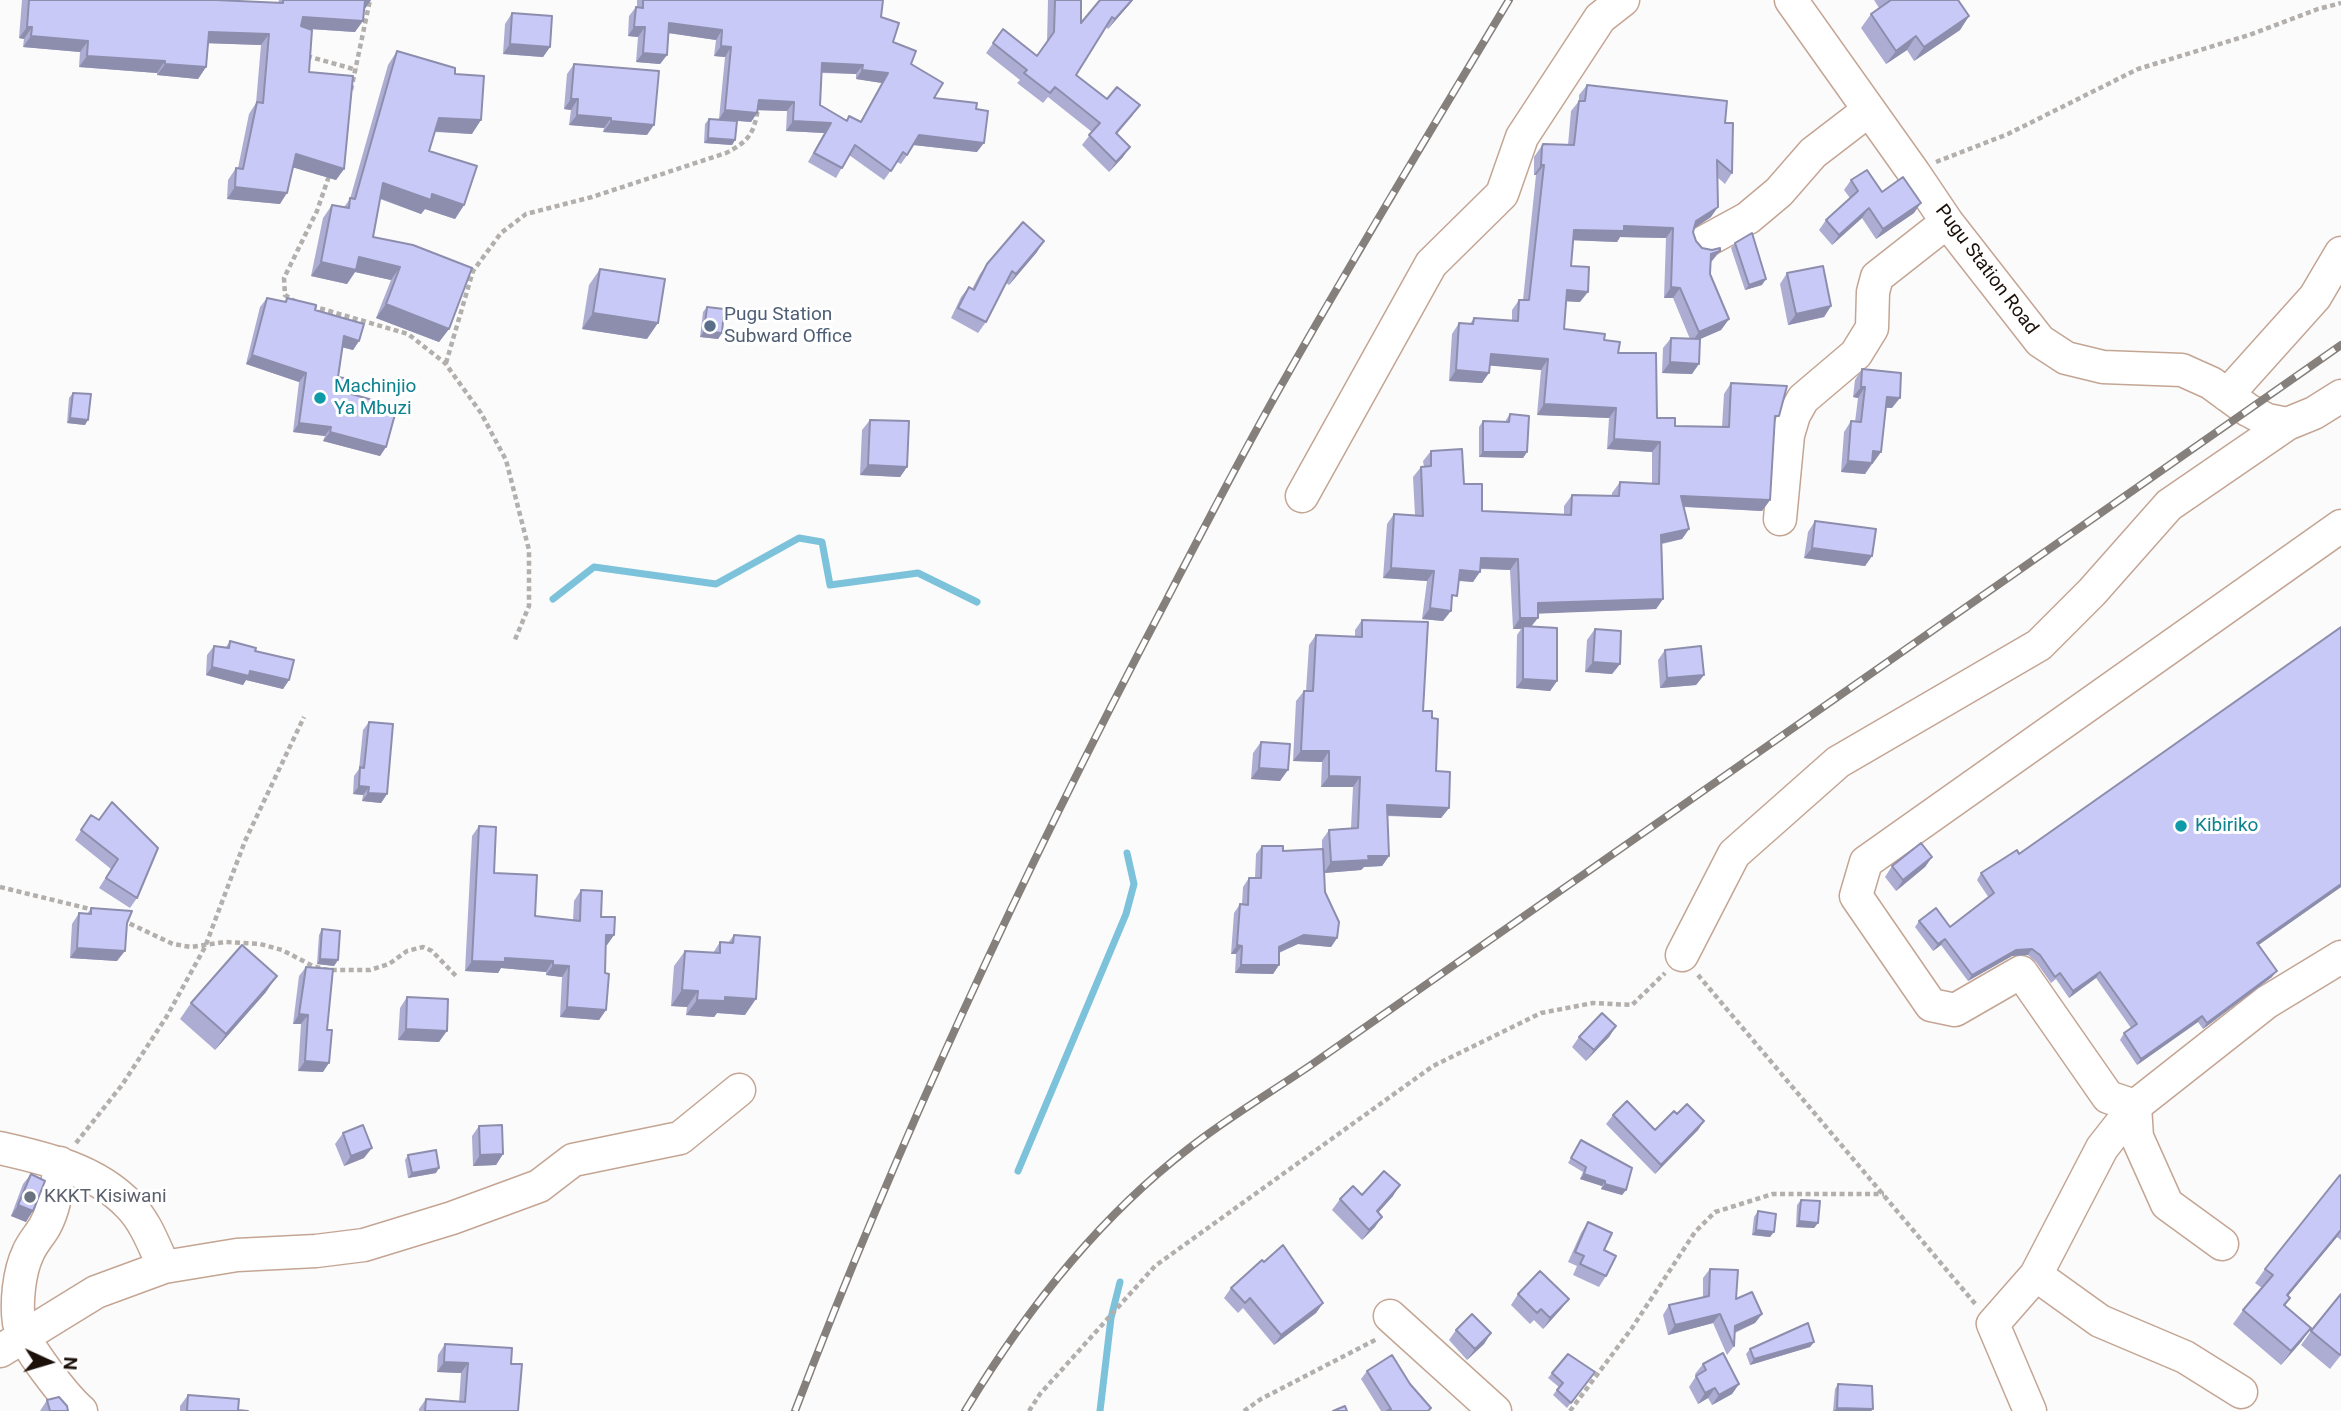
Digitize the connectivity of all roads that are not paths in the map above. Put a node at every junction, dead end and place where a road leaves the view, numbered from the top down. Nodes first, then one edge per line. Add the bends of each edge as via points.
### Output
1 (1623, 0) edge
2 (1791, 0) edge
3 (1869, 110) junction
4 (1947, 222) junction
5 (1704, 242) dead end
6 (2341, 253) edge
7 (2227, 395) junction
8 (2341, 396) edge
9 (2287, 424) junction
10 (1301, 496) dead end
11 (1780, 519) dead end
12 (2341, 526) edge
13 (1682, 955) road end
14 (2341, 957) edge
15 (739, 1090) dead end
16 (2135, 1106) junction
17 (0, 1148) edge
18 (60, 1163) junction
19 (2222, 1244) dead end
20 (164, 1267) junction
21 (2036, 1275) junction
22 (1397, 1323) road end
23 (12, 1344) edge
24 (2241, 1392) dead end
25 (81, 1411) edge
26 (1494, 1411) edge
27 (2030, 1411) edge

1 - 10 street via 1600,18 1522,137 1502,194 1431,264
2 - 3 street, Pugu Station Road
3 - 4 street, Pugu Station Road
3 - 5 street via 1812,153 1748,219
4 - 7 street, Pugu Station Road via 2040,341 2066,358 2103,367 2182,370
4 - 11 street via 1878,277 1872,328 1856,354 1803,400 1794,415
6 - 7 street via 2315,297
7 - 9 street, Pugu Station Road via 2267,420
8 - 9 street
9 - 13 street via 2169,505 2039,645 1838,762 1734,854
12 - 16 street via 1866,862 1856,896 1931,1005 1955,1010 2021,972 2108,1097
14 - 16 street via 2267,1002
15 - 20 street via 680,1138 573,1160 540,1186 441,1222 364,1245 237,1255
16 - 19 street via 2137,1137 2166,1204
16 - 21 street via 2102,1148
17 - 18 street
18 - 20 street via 106,1185 130,1205 145,1225
18 - 23 street via 55,1201 27,1253
20 - 23 street via 96,1292
21 - 24 street via 2100,1321 2185,1357
21 - 27 street via 1993,1324
22 - 26 street
23 - 25 street

